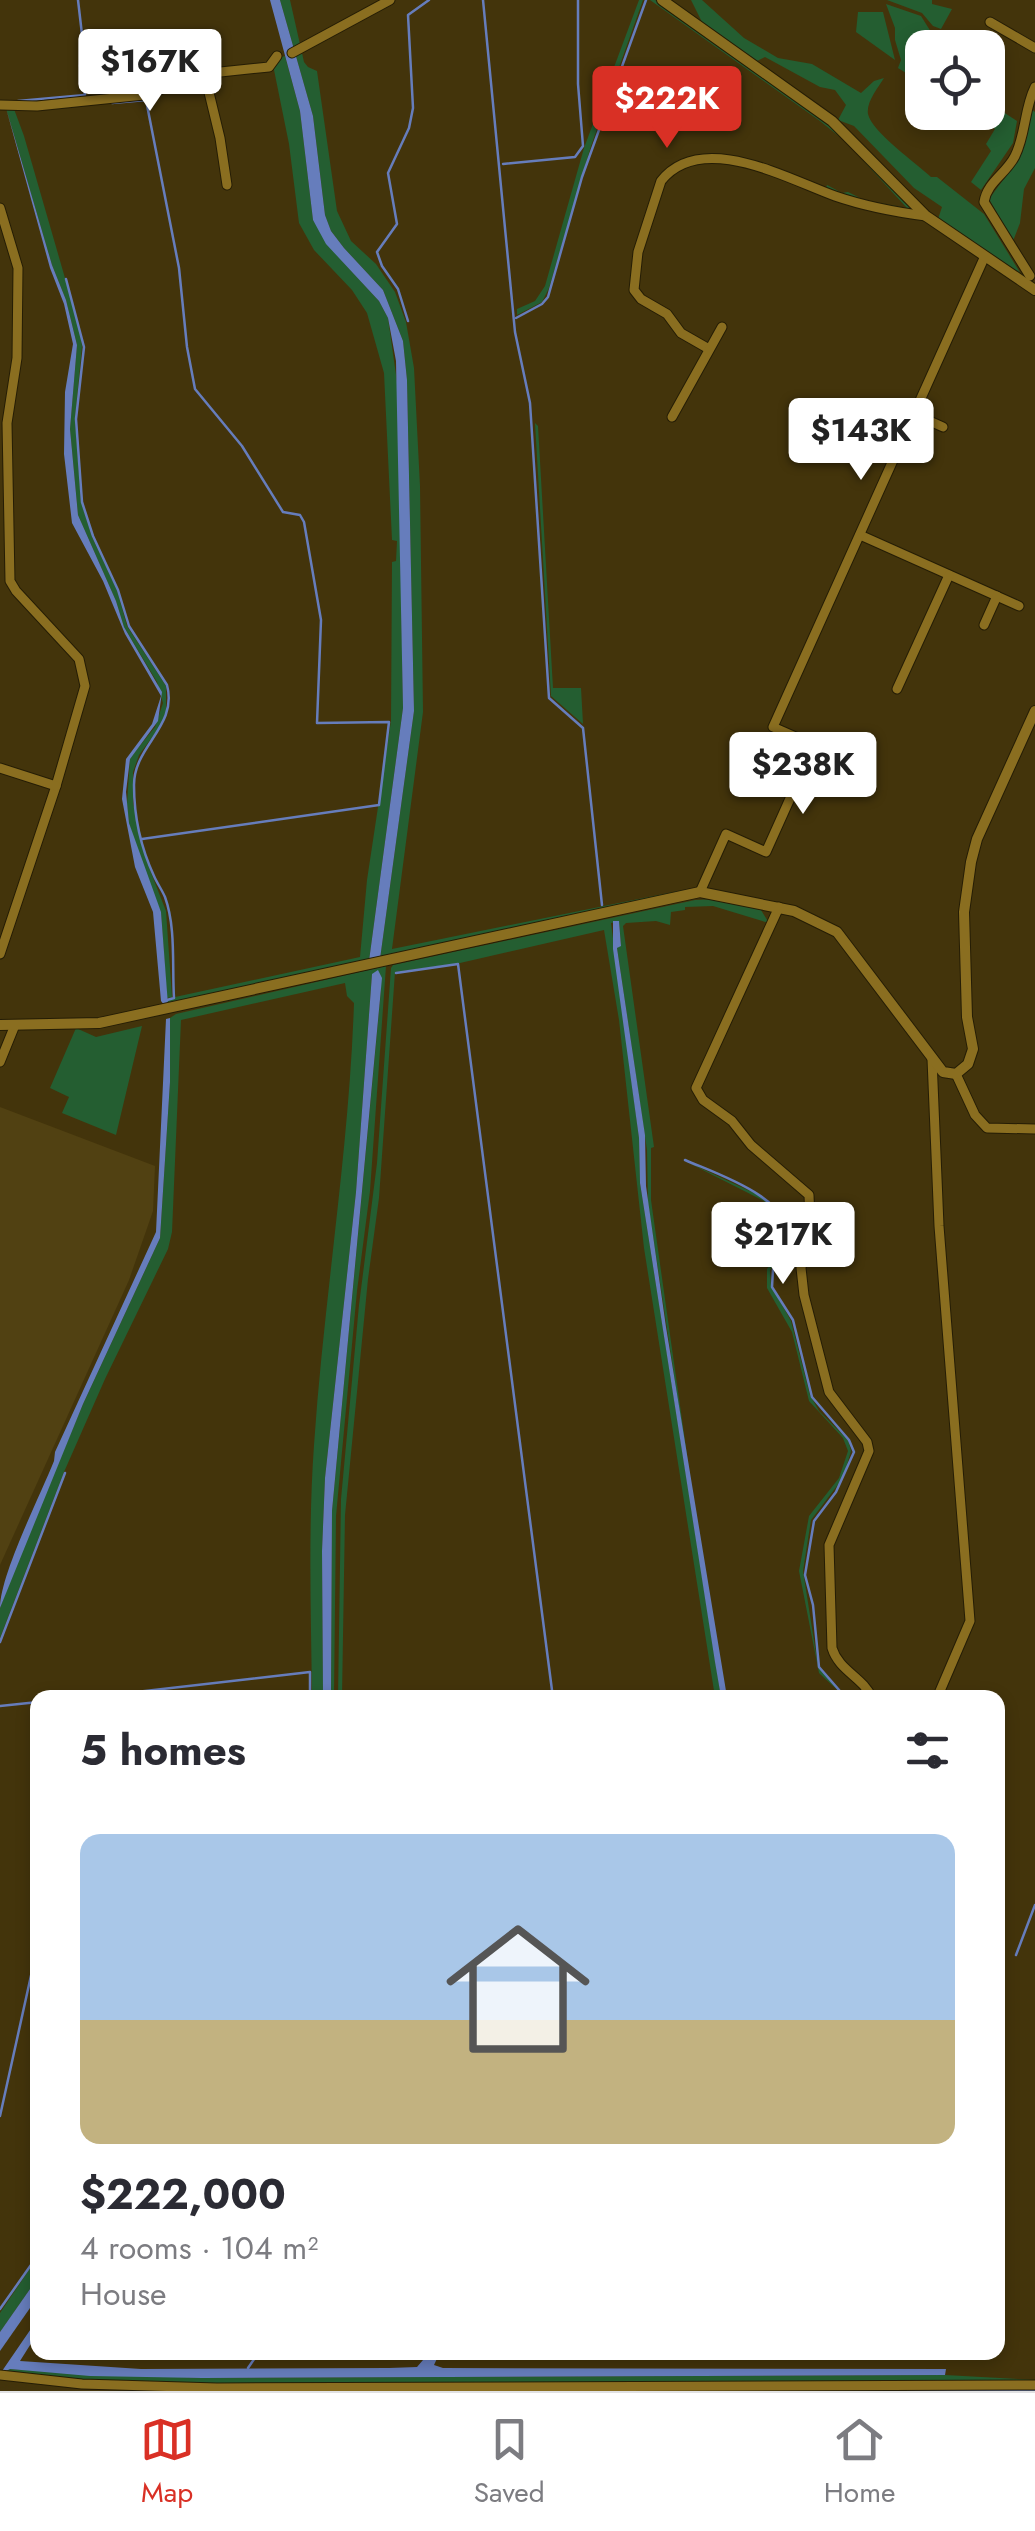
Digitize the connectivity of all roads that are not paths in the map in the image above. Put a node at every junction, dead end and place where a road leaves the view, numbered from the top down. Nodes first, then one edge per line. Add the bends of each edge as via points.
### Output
1 (390, 0) edge
2 (662, 0) edge
3 (990, 22) dead end
4 (1035, 48) edge
5 (292, 53) dead end
6 (277, 56) dead end
7 (204, 76) junction
8 (1035, 87) edge
9 (0, 104) edge
10 (227, 185) dead end
11 (0, 208) edge
12 (926, 216) junction
13 (985, 256) junction
14 (1031, 280) edge
15 (722, 327) dead end
16 (709, 349) junction
17 (914, 414) junction
18 (672, 417) dead end
19 (4, 420) edge
20 (943, 427) dead end
21 (4, 503) edge
22 (860, 534) junction
23 (948, 574) junction
24 (997, 596) junction
25 (1019, 606) dead end
26 (984, 624) dead end
27 (897, 689) dead end
28 (1035, 712) edge
29 (0, 768) edge
30 (56, 786) junction
31 (700, 892) junction
32 (778, 907) junction
33 (0, 954) edge
34 (15, 1024) junction
35 (0, 1025) edge
36 (932, 1059) junction
37 (0, 1062) edge
38 (956, 1074) junction
39 (1035, 1128) edge
40 (867, 1690) edge
41 (940, 1690) edge
42 (0, 2375) edge
43 (1035, 2386) edge

1 - 5 street
2 - 12 street via 832,121
3 - 4 street
6 - 7 street via 269,67
7 - 9 street via 144,95
7 - 10 street
8 - 14 street via 1014,158 984,202
11 - 19 street via 18,268 17,358
12 - 13 street
12 - 16 street via 853,201 737,162 692,160 668,172 638,252 634,290
13 - 14 street
13 - 17 street
15 - 16 street
16 - 18 street
17 - 20 street
17 - 22 street
19 - 21 street via 10,445
21 - 30 street via 10,580 79,659 84,674
22 - 23 street
22 - 31 street via 773,726 814,745 766,852 726,834
23 - 24 street
23 - 27 street
24 - 25 street
24 - 26 street
28 - 38 street via 970,862 964,912 972,1049
29 - 30 street
30 - 33 street
31 - 32 street
31 - 34 street via 98,1023
32 - 36 street via 837,932
32 - 40 street via 696,1088 810,1195 801,1279 818,1356 829,1392 869,1451 829,1545 832,1648
34 - 35 street
34 - 37 street
36 - 38 street via 942,1072
36 - 41 street via 970,1621
38 - 39 street via 987,1128
42 - 43 street via 217,2388

